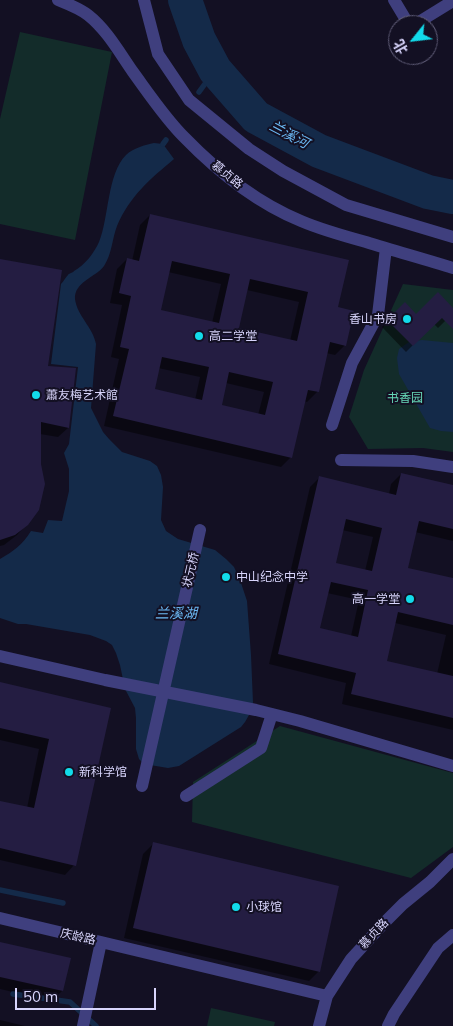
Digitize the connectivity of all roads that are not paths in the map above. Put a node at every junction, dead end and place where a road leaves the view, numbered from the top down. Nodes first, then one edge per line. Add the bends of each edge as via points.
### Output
1 (58, 0) edge
2 (144, 0) edge
3 (394, 0) edge
4 (453, 1) edge
5 (403, 15) edge
6 (430, 15) edge
7 (453, 237) edge
8 (386, 248) junction
9 (453, 268) edge
10 (332, 425) dead end
11 (341, 460) dead end
12 (453, 467) edge
13 (200, 533) dead end
14 (0, 656) edge
15 (164, 692) junction
16 (272, 714) junction
17 (453, 766) edge
18 (142, 786) dead end
19 (186, 796) dead end
20 (453, 859) edge
21 (0, 918) edge
22 (453, 934) edge
23 (101, 942) junction
24 (327, 996) junction
25 (83, 1026) edge
26 (319, 1026) edge
27 (388, 1026) edge

1 - 8 street, 慕贞路 via 88,15 102,29 184,137 240,187 299,221
2 - 7 street via 158,54 188,100 249,149 283,172 346,205
3 - 5 street
4 - 6 street
8 - 9 street, 慕贞路
8 - 10 street via 378,315 352,363
11 - 12 street via 413,461
13 - 15 street, 状元桥
14 - 15 street
15 - 16 street
15 - 18 street, 状元桥
16 - 17 street
16 - 19 street via 261,748
20 - 24 street, 慕贞路 via 365,943
21 - 23 street, 庆龄路
22 - 27 street via 438,948
23 - 24 street
23 - 25 street, 庆龄路
24 - 26 street, 慕贞路

